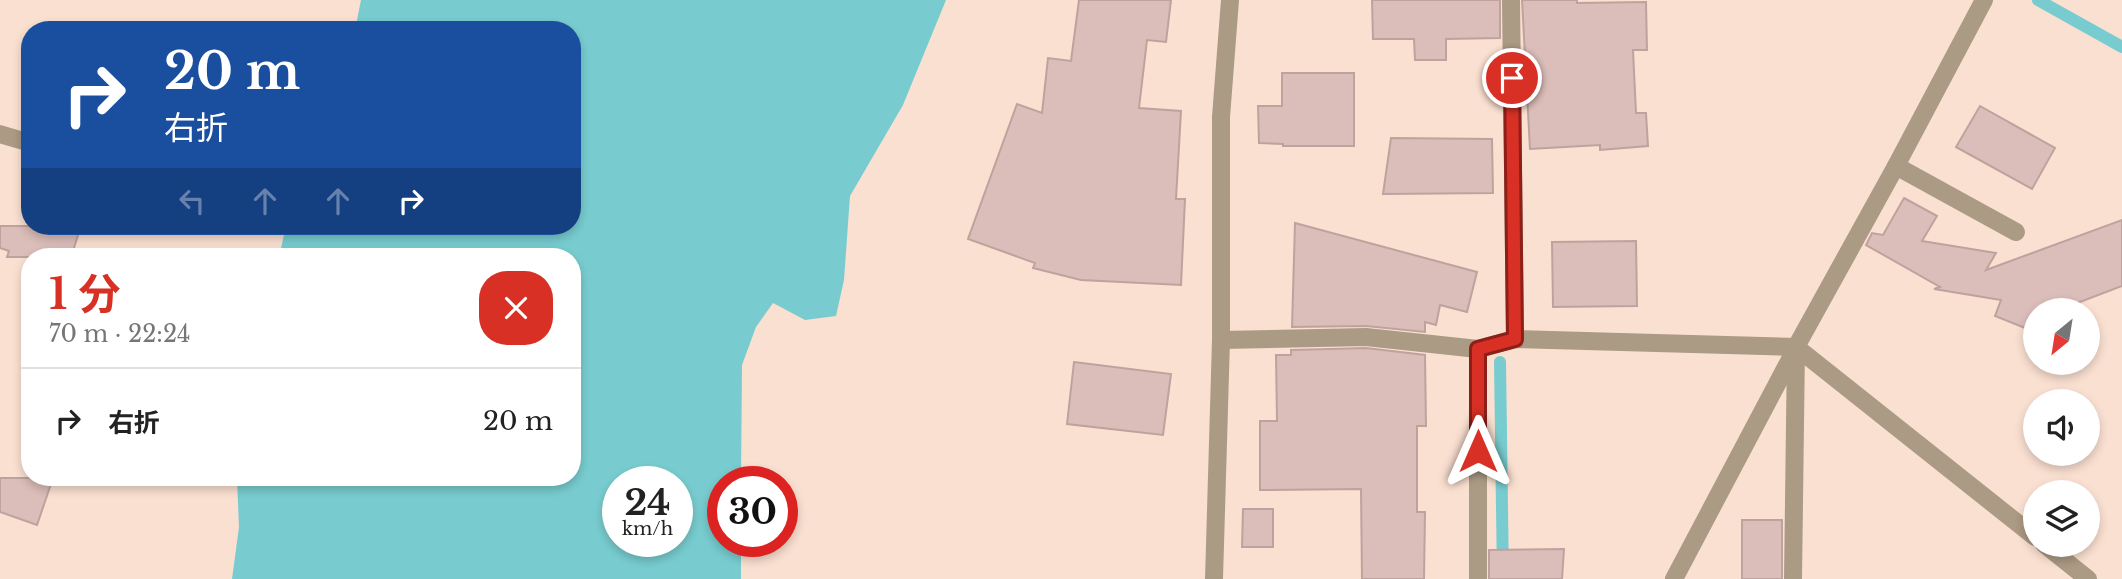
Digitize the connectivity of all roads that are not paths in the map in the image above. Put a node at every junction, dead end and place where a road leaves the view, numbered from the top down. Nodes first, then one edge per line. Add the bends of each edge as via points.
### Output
1 (1230, 0) edge
2 (1511, 0) edge
3 (1984, 0) edge
4 (0, 134) edge
5 (21, 140) edge
6 (1896, 166) junction
7 (2016, 232) dead end
8 (1515, 339) junction
9 (1221, 340) junction
10 (1796, 347) junction
11 (1478, 349) junction
12 (2023, 527) edge
13 (2060, 557) edge
14 (1214, 579) edge
15 (1478, 579) edge
16 (1674, 579) edge
17 (1793, 579) edge
18 (2088, 579) edge

1 - 9 street via 1221,117
2 - 8 street
3 - 6 street
4 - 5 street
6 - 7 street
6 - 10 street
8 - 10 street
8 - 11 street
9 - 11 street via 1366,337
9 - 14 street
10 - 12 street
10 - 16 street
10 - 17 street
11 - 15 street
13 - 18 street

